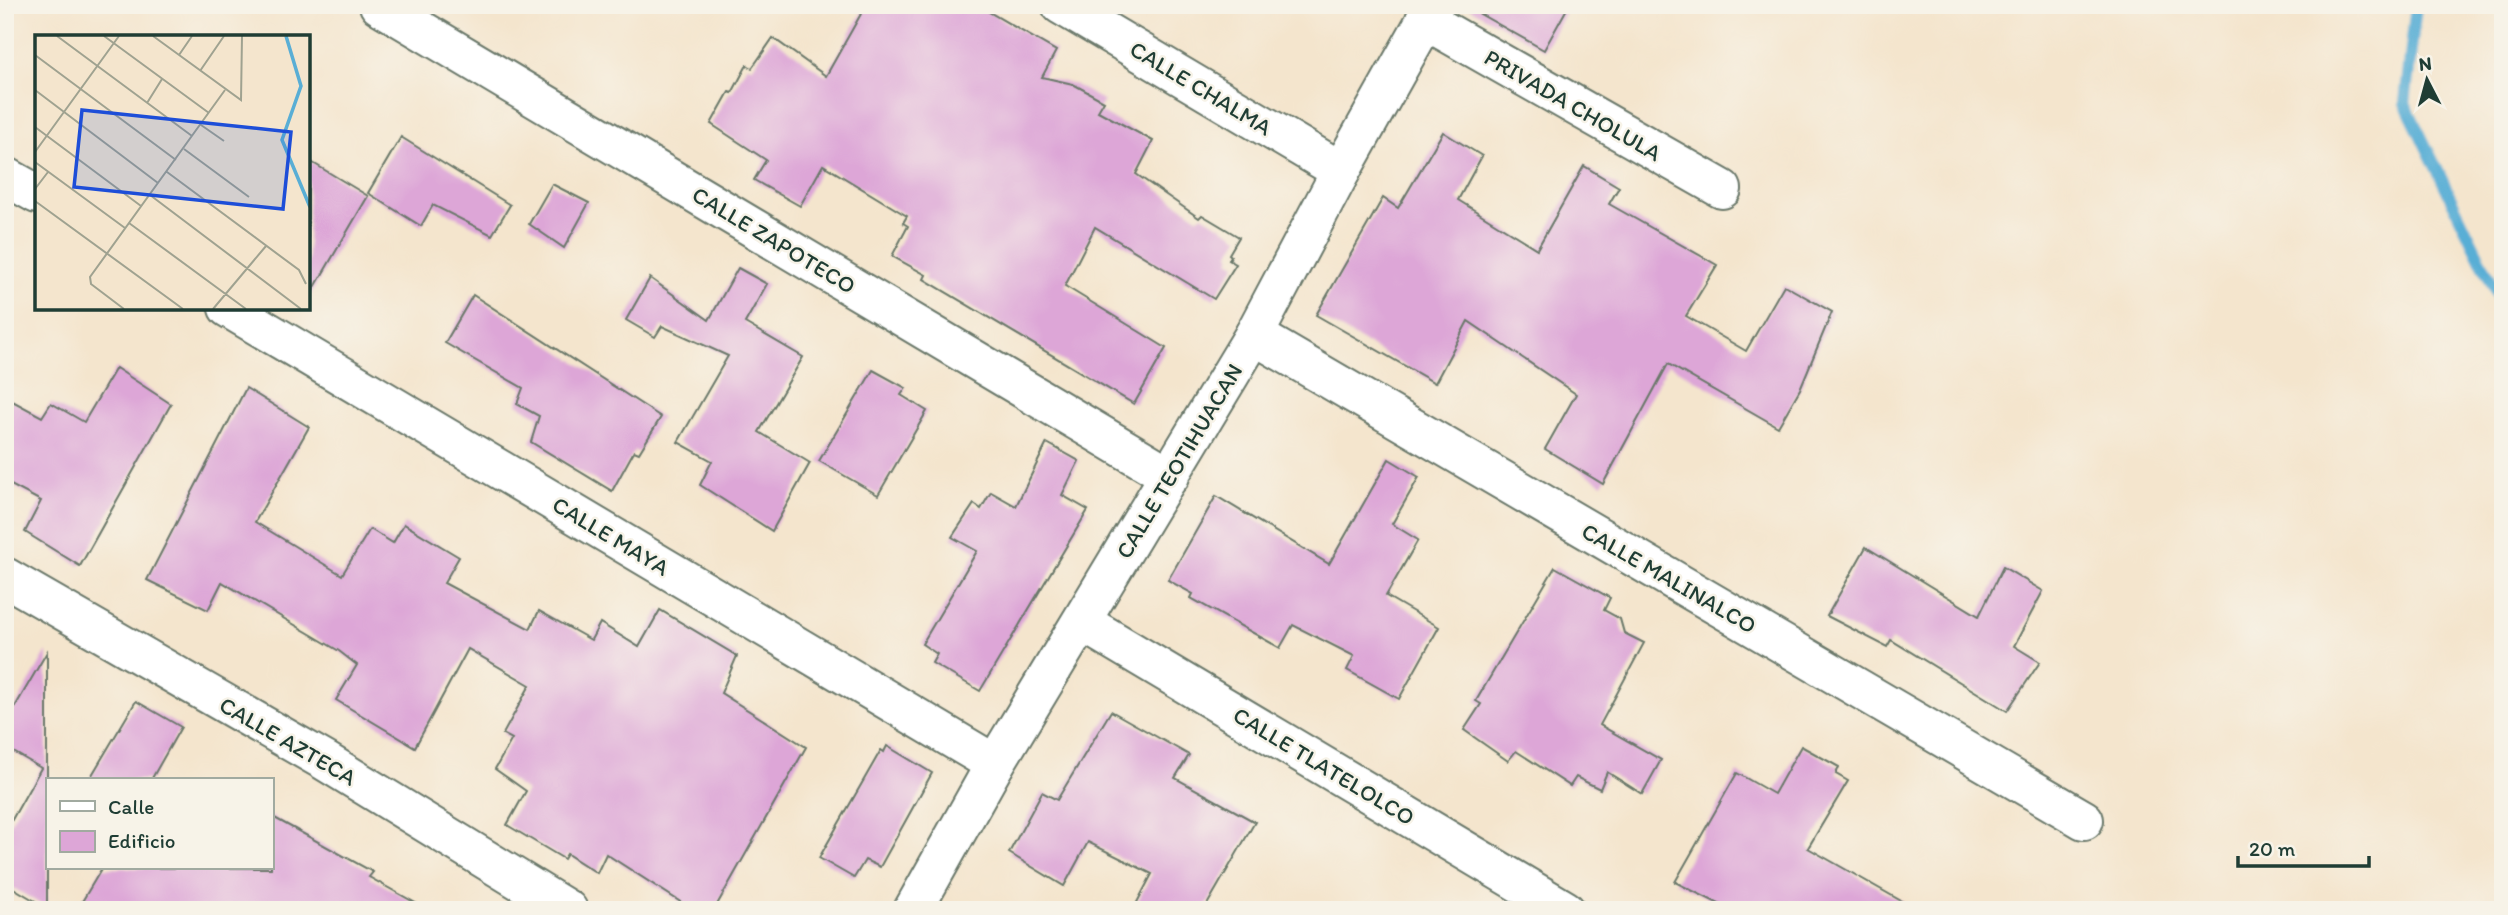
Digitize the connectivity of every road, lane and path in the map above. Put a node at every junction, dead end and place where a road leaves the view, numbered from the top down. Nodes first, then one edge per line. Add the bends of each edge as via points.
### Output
1 (379, 5) edge
2 (1061, 5) edge
3 (1429, 13) edge
4 (1340, 171) junction
5 (5, 176) edge
6 (1722, 189) dead end
7 (35, 193) edge
8 (231, 310) edge
9 (1254, 335) junction
10 (1170, 476) junction
11 (5, 577) edge
12 (1082, 622) junction
13 (995, 764) junction
14 (2084, 820) dead end
15 (568, 910) edge
16 (913, 910) edge
17 (1565, 910) edge

1 - 10 street, CALLE ZAPOTECO
2 - 4 street, CALLE CHALMA
3 - 4 street, CALLE TEOTIHUACAN
3 - 6 street, PRIVADA CHOLULA
4 - 9 street, CALLE TEOTIHUACAN
5 - 7 street
8 - 13 street, CALLE MAYA
9 - 10 street, CALLE TEOTIHUACAN
9 - 14 street, CALLE MALINALCO
10 - 12 street, CALLE TEOTIHUACAN
11 - 15 street, CALLE AZTECA via 325,761
12 - 13 street, CALLE TEOTIHUACAN
12 - 17 street, CALLE TLATELOLCO
13 - 16 street, CALLE TEOTIHUACAN

